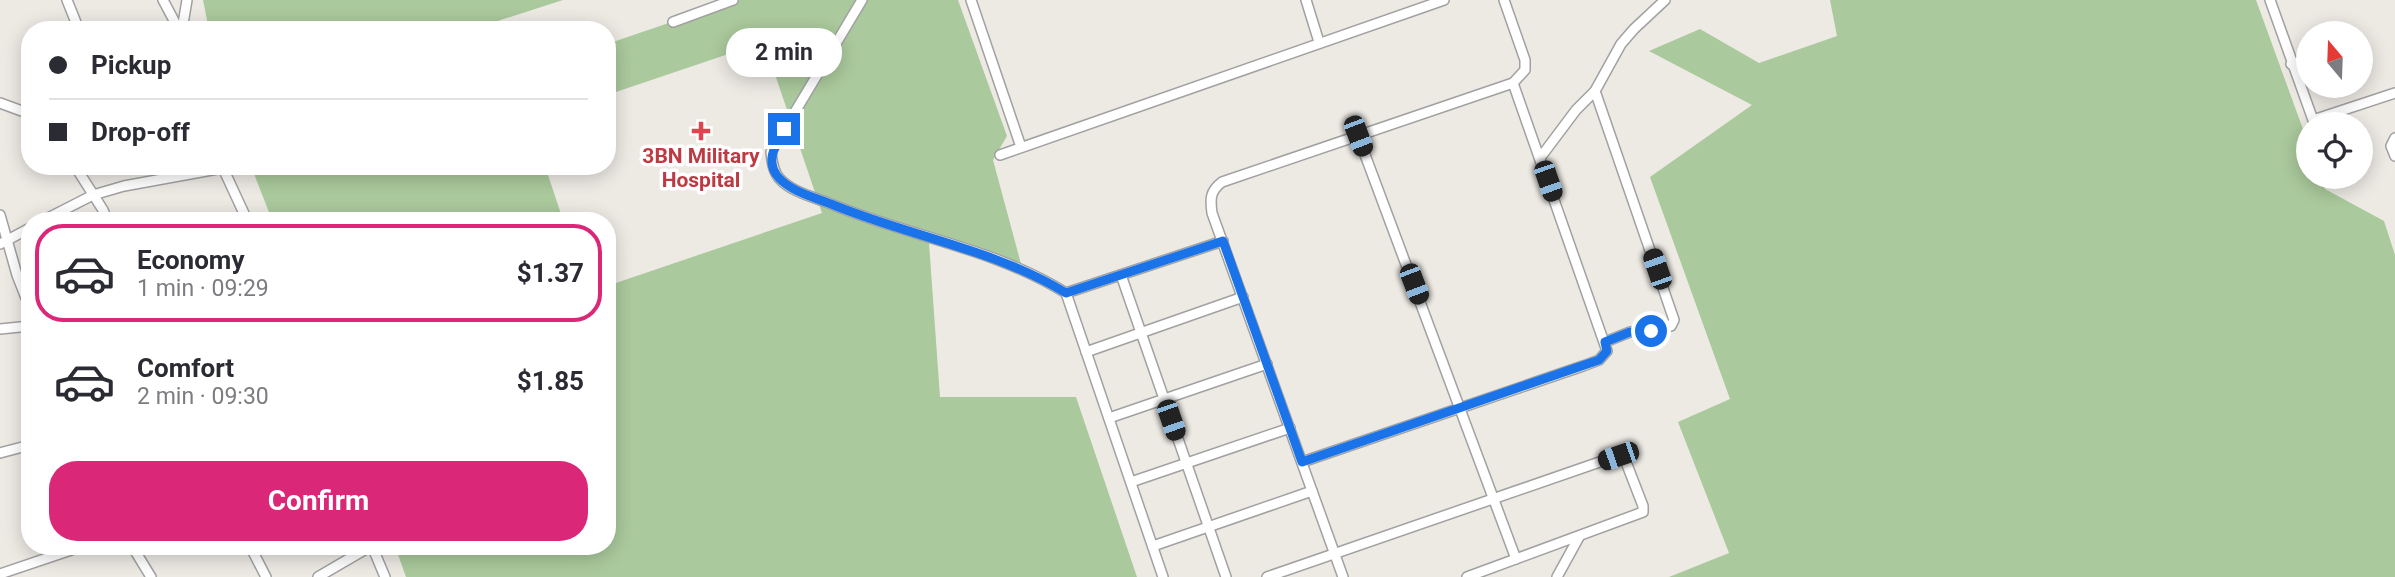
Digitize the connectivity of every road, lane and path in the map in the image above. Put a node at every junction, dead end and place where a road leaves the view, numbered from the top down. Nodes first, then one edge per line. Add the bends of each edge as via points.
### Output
1 (67, 0) edge
2 (163, 0) edge
3 (187, 0) edge
4 (733, 0) edge
5 (862, 0) edge
6 (971, 0) edge
7 (1306, 0) edge
8 (1444, 0) edge
9 (1504, 0) edge
10 (1665, 0) edge
11 (2270, 0) edge
12 (75, 21) edge
13 (175, 21) edge
14 (182, 21) edge
15 (673, 22) dead end
16 (1319, 42) junction
17 (2296, 63) edge
18 (2291, 64) junction
19 (1513, 83) junction
20 (1595, 91) junction
21 (2395, 93) edge
22 (0, 103) edge
23 (21, 111) edge
24 (1358, 136) junction
25 (2395, 138) edge
26 (1021, 148) junction
27 (1000, 155) dead end
28 (2395, 156) edge
29 (1540, 158) junction
30 (81, 175) edge
31 (181, 175) edge
32 (226, 175) edge
33 (93, 195) junction
34 (60, 212) edge
35 (103, 212) edge
36 (243, 212) edge
37 (0, 215) edge
38 (21, 233) edge
39 (1223, 241) junction
40 (3, 242) edge
41 (1121, 275) junction
42 (21, 286) edge
43 (1066, 293) junction
44 (1243, 297) junction
45 (21, 327) edge
46 (0, 329) edge
47 (1141, 333) junction
48 (1605, 342) junction
49 (1086, 352) junction
50 (1267, 364) junction
51 (1164, 399) junction
52 (1460, 407) junction
53 (1109, 418) junction
54 (1290, 428) junction
55 (21, 447) edge
56 (0, 453) edge
57 (1302, 462) junction
58 (1186, 463) junction
59 (1131, 482) junction
60 (1312, 491) junction
61 (1494, 498) junction
62 (1209, 527) junction
63 (1579, 537) junction
64 (1153, 546) junction
65 (1334, 553) junction
66 (56, 555) edge
67 (137, 555) edge
68 (255, 555) edge
69 (356, 555) edge
70 (376, 555) edge
71 (1516, 559) junction
72 (0, 574) edge
73 (150, 577) edge
74 (266, 577) edge
75 (318, 577) edge
76 (385, 577) edge
77 (1163, 577) edge
78 (1226, 577) edge
79 (1267, 577) edge
80 (1343, 577) edge
81 (1467, 577) edge
82 (1557, 577) edge

1 - 12 street
2 - 13 street
3 - 14 street
4 - 15 street
5 - 43 street via 771,152 777,177 793,189 850,212 999,260
6 - 26 street
7 - 16 street
8 - 16 street
9 - 19 street via 1525,60 1524,70
10 - 20 street via 1621,44
11 - 18 street
16 - 26 street
17 - 18 street
18 - 21 street via 2313,120
19 - 24 street
19 - 29 street
20 - 29 street
20 - 48 street via 1674,320 1671,326 1630,332
22 - 23 street
24 - 39 street via 1222,182 1210,198
24 - 52 street
25 - 28 street
26 - 27 street
29 - 48 street
30 - 33 street
31 - 33 street
32 - 36 street
33 - 34 street
33 - 35 street
37 - 40 street
38 - 40 street
39 - 41 street
39 - 44 street
40 - 42 street
41 - 43 street
41 - 47 street
43 - 49 street
44 - 47 street
44 - 50 street
45 - 46 street
47 - 49 street
47 - 51 street
48 - 52 street via 1607,351 1599,360
49 - 53 street
50 - 51 street
50 - 54 street
51 - 53 street
51 - 58 street
52 - 57 street
52 - 61 street
53 - 59 street
54 - 57 street
54 - 58 street
55 - 56 street
57 - 60 street
58 - 59 street
58 - 62 street
59 - 64 street
60 - 62 street
60 - 65 street
61 - 63 street via 1624,457 1643,512
61 - 65 street
61 - 71 street
62 - 64 street
62 - 78 street
63 - 71 street
63 - 82 street
64 - 77 street
65 - 79 street
65 - 80 street
66 - 72 street
67 - 73 street
68 - 74 street
69 - 75 street
70 - 76 street
71 - 81 street

